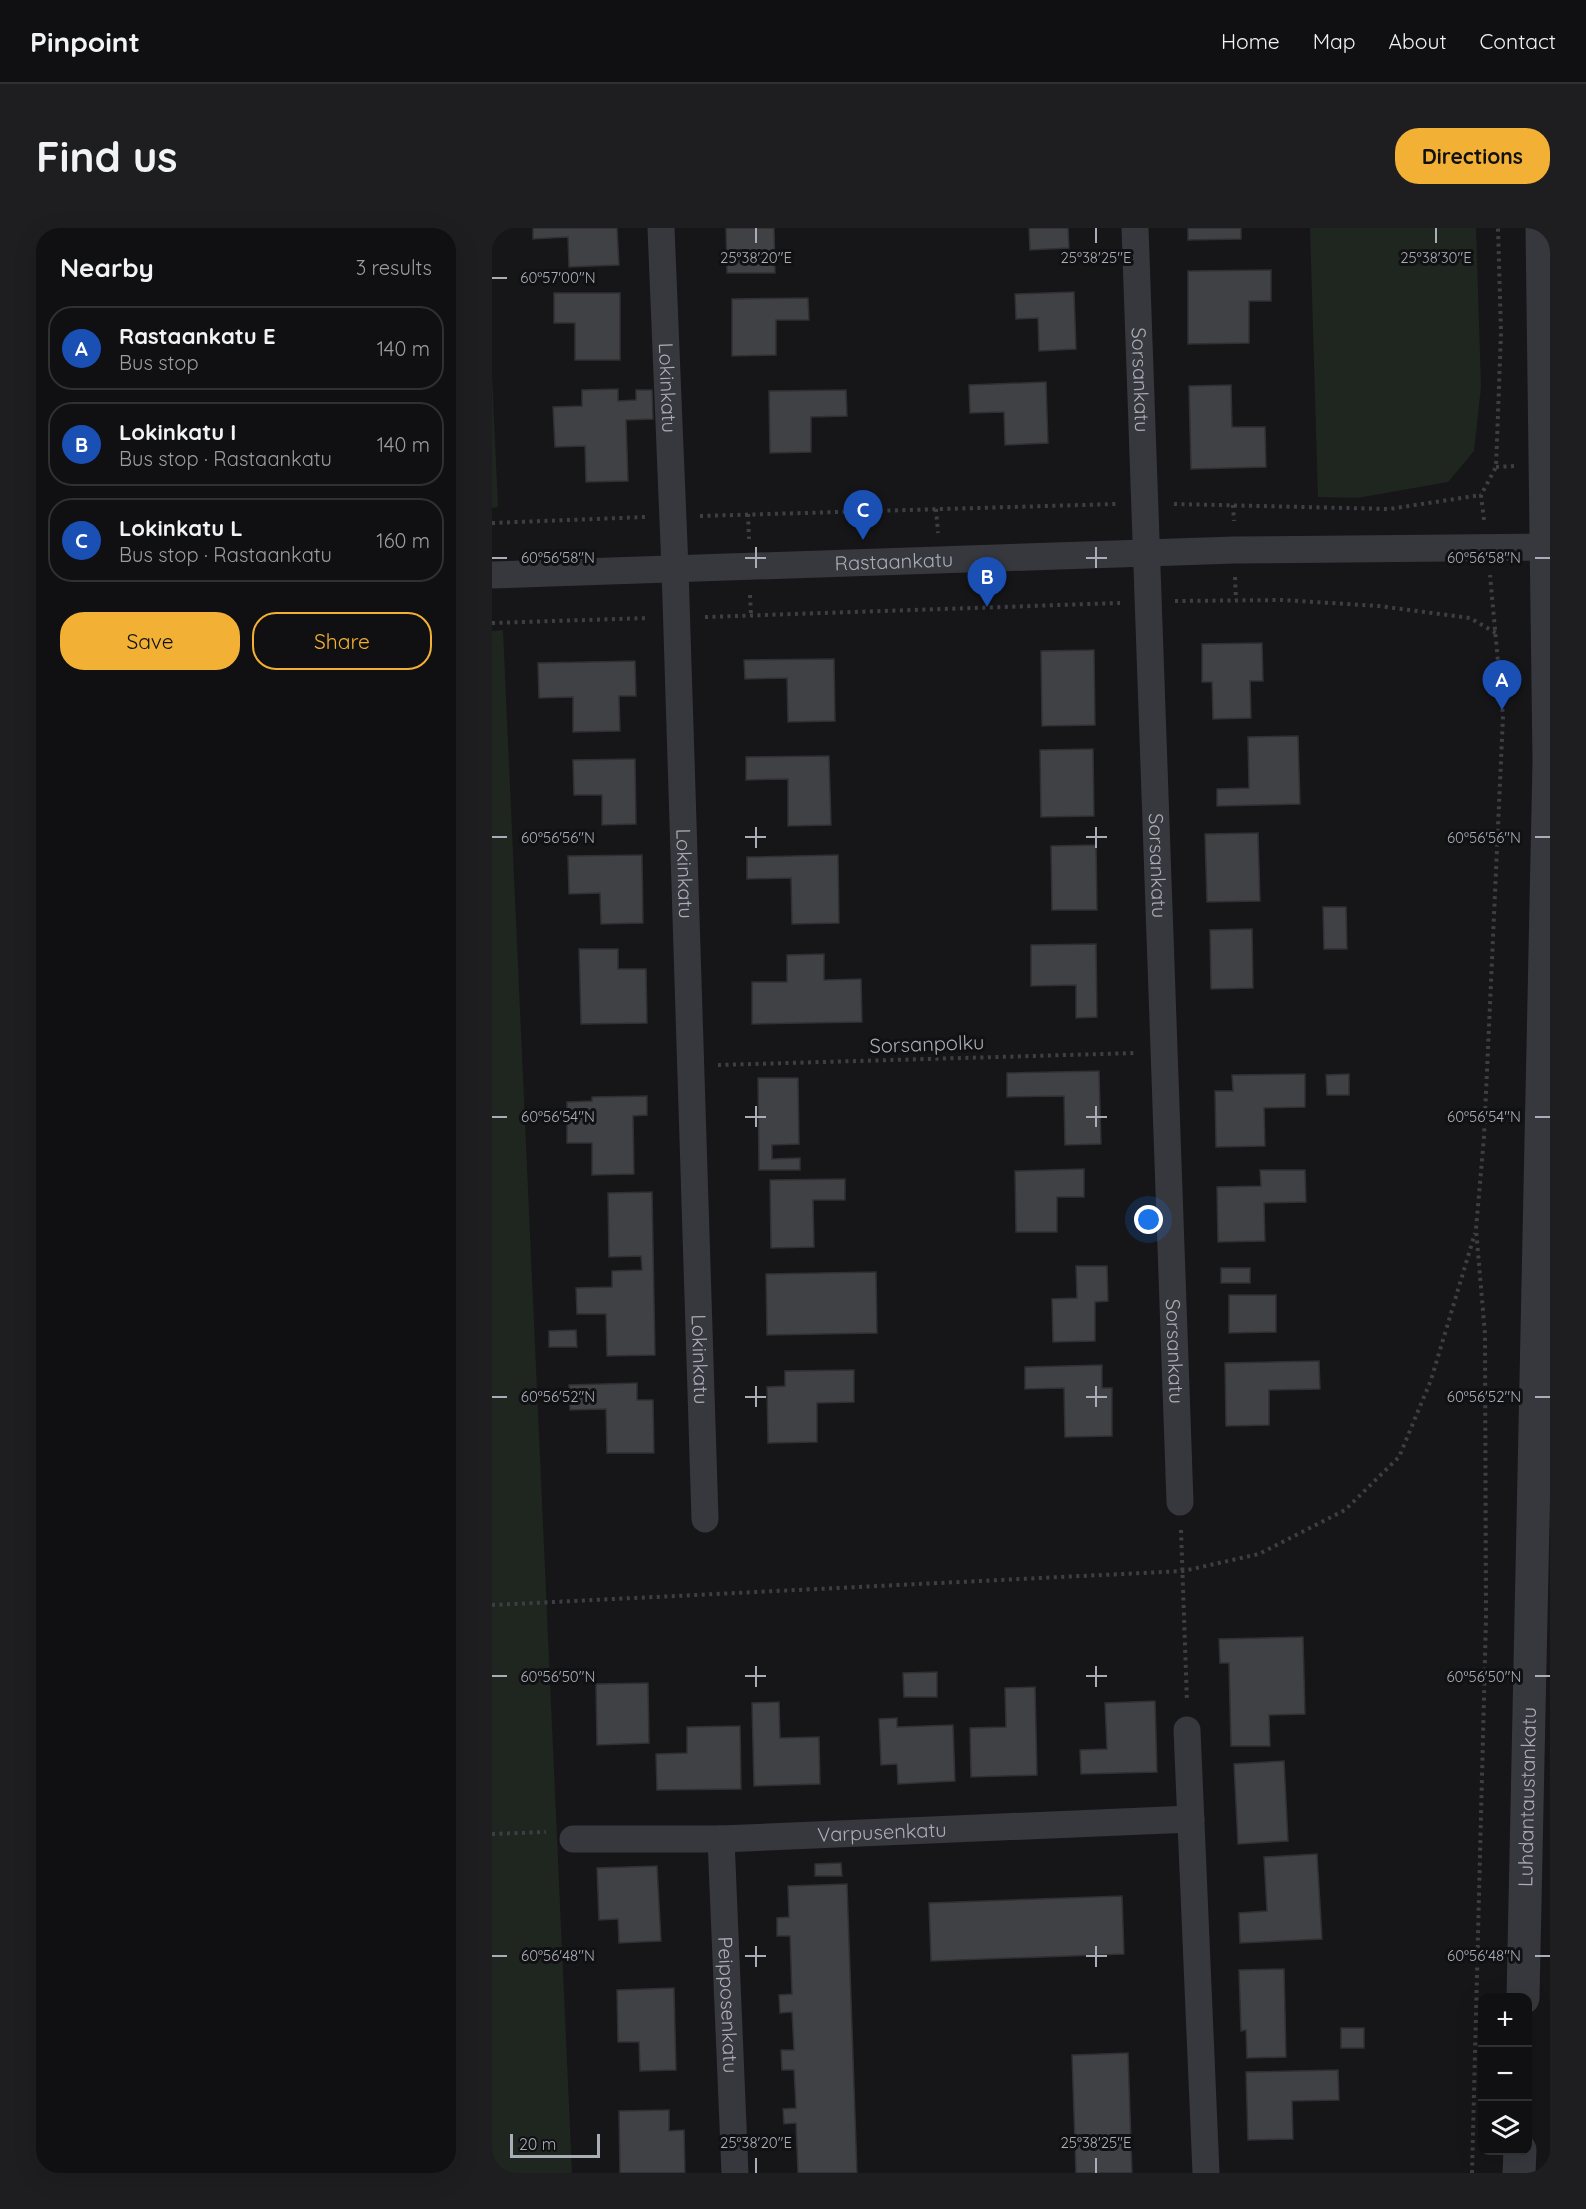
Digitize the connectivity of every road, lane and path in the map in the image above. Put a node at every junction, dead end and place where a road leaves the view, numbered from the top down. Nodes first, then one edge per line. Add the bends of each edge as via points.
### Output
1 (661, 228) edge
2 (1135, 228) edge
3 (1498, 228) edge
4 (1542, 228) edge
5 (1481, 495) junction
6 (1145, 503) junction
7 (936, 509) junction
8 (672, 516) junction
9 (492, 523) edge
10 (938, 537) dead end
11 (1487, 547) junction
12 (1546, 547) junction
13 (1146, 553) junction
14 (675, 569) junction
15 (492, 575) edge
16 (1147, 602) junction
17 (676, 618) junction
18 (492, 623) edge
19 (1496, 634) junction
20 (1164, 1052) junction
21 (691, 1065) junction
22 (1476, 1229) junction
23 (1180, 1502) joint
24 (705, 1520) dead end
25 (1183, 1571) junction
26 (492, 1605) edge
27 (1187, 1730) joint
28 (1191, 1819) junction
29 (492, 1834) edge
30 (573, 1839) joint
31 (721, 1839) junction
32 (1523, 1993) edge
33 (1520, 2155) edge
34 (735, 2173) edge
35 (1206, 2173) edge
36 (1472, 2173) edge
37 (1519, 2173) edge

1 - 8 street, Lokinkatu
2 - 6 street, Sorsankatu
3 - 5 path via 1501,333 1496,467
4 - 12 street, Luhdantaustankatu
5 - 6 path via 1389,509
5 - 11 path
6 - 7 path
6 - 13 street, Sorsankatu
7 - 8 path
7 - 10 path
8 - 9 path
8 - 14 street, Lokinkatu
11 - 12 street, Rastaankatu
11 - 13 street, Rastaankatu
11 - 19 path
12 - 32 street, Luhdantaustankatu via 1548,773
13 - 14 street, Rastaankatu
13 - 16 street, Sorsankatu
14 - 15 street, Rastaankatu
14 - 17 street, Lokinkatu
16 - 17 path
16 - 19 path via 1282,600 1379,606 1470,618
16 - 20 street, Sorsankatu
17 - 18 path
17 - 21 street, Lokinkatu
19 - 22 path via 1503,716 1484,1137
20 - 21 path, Sorsanpolku
20 - 23 street, Sorsankatu
21 - 24 street, Lokinkatu
22 - 25 path via 1431,1380 1399,1457 1345,1510 1259,1554
22 - 36 path via 1485,1334 1486,1618
23 - 25 path
25 - 26 path
25 - 27 path
27 - 28 street
28 - 31 street, Varpusenkatu
28 - 35 street
29 - 30 path via 548,1832
30 - 31 street, Varpusenkatu
31 - 34 street, Peipposenkatu
33 - 37 street

